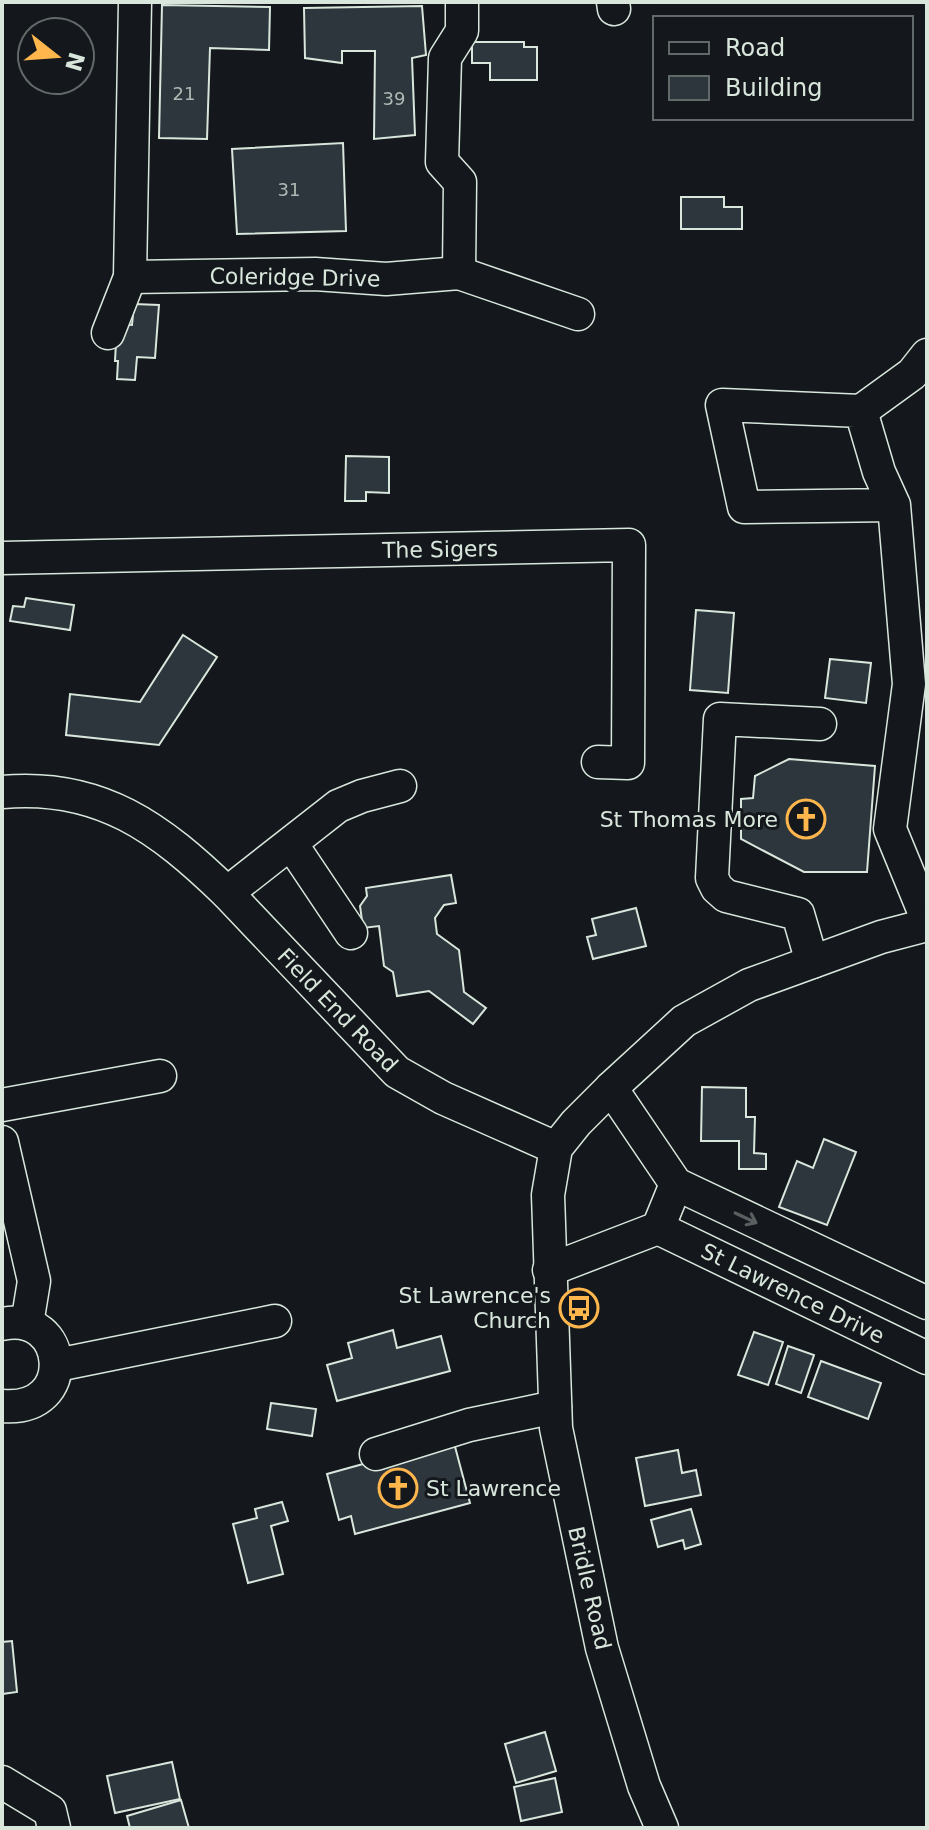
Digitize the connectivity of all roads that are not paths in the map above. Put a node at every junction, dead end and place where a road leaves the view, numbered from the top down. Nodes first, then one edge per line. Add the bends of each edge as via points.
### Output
1 (135, 2) edge
2 (462, 2) edge
3 (459, 273) junction
4 (130, 277) junction
5 (578, 314) dead end
6 (108, 333) dead end
7 (927, 355) edge
8 (861, 411) junction
9 (894, 505) junction
10 (2, 558) edge
11 (820, 724) dead end
12 (598, 762) dead end
13 (400, 786) dead end
14 (2, 792) edge
15 (292, 845) junction
16 (227, 893) junction
17 (927, 922) edge
18 (351, 933) dead end
19 (812, 962) junction
20 (160, 1076) dead end
21 (611, 1088) junction
22 (2, 1105) edge
23 (2, 1142) edge
24 (556, 1148) junction
25 (676, 1184) junction
26 (658, 1228) junction
27 (549, 1270) junction
28 (927, 1303) edge
29 (275, 1321) dead end
30 (15, 1324) edge
31 (927, 1358) edge
32 (57, 1365) junction
33 (2, 1406) edge
34 (555, 1407) junction
35 (376, 1454) dead end
36 (2, 1782) edge
37 (54, 1828) edge
38 (662, 1828) edge

1 - 4 street
2 - 3 street via 462,31 445,58 442,162 460,182
3 - 4 street, Coleridge Drive via 386,279 315,274
3 - 5 street, Coleridge Drive
4 - 6 street
7 - 8 street via 912,374
8 - 9 street
8 - 9 street via 722,405 744,507
9 - 17 street via 909,684 890,829
10 - 12 street, The Sigers via 629,545 628,763
11 - 19 street via 720,719 712,878 726,896 798,914
13 - 15 street via 338,806
14 - 16 street, Field End Road via 60,792 117,810 175,846
15 - 16 street
15 - 18 street
16 - 24 street, Field End Road via 397,1072
17 - 19 street
19 - 21 street via 749,985 684,1021
20 - 22 street
21 - 24 street
21 - 25 street
23 - 30 street via 34,1281
24 - 27 street, Bridle Road via 548,1195
25 - 26 street
25 -> 28 street
26 - 27 street
26 - 31 street, St Lawrence Drive
27 - 34 street, Bridle Road
29 - 32 street
30 - 32 street via 43,1333 54,1348
32 - 33 street via 46,1394 25,1406
34 - 35 street via 469,1425
34 - 38 street, Bridle Road via 602,1648
36 - 37 street via 50,1811

